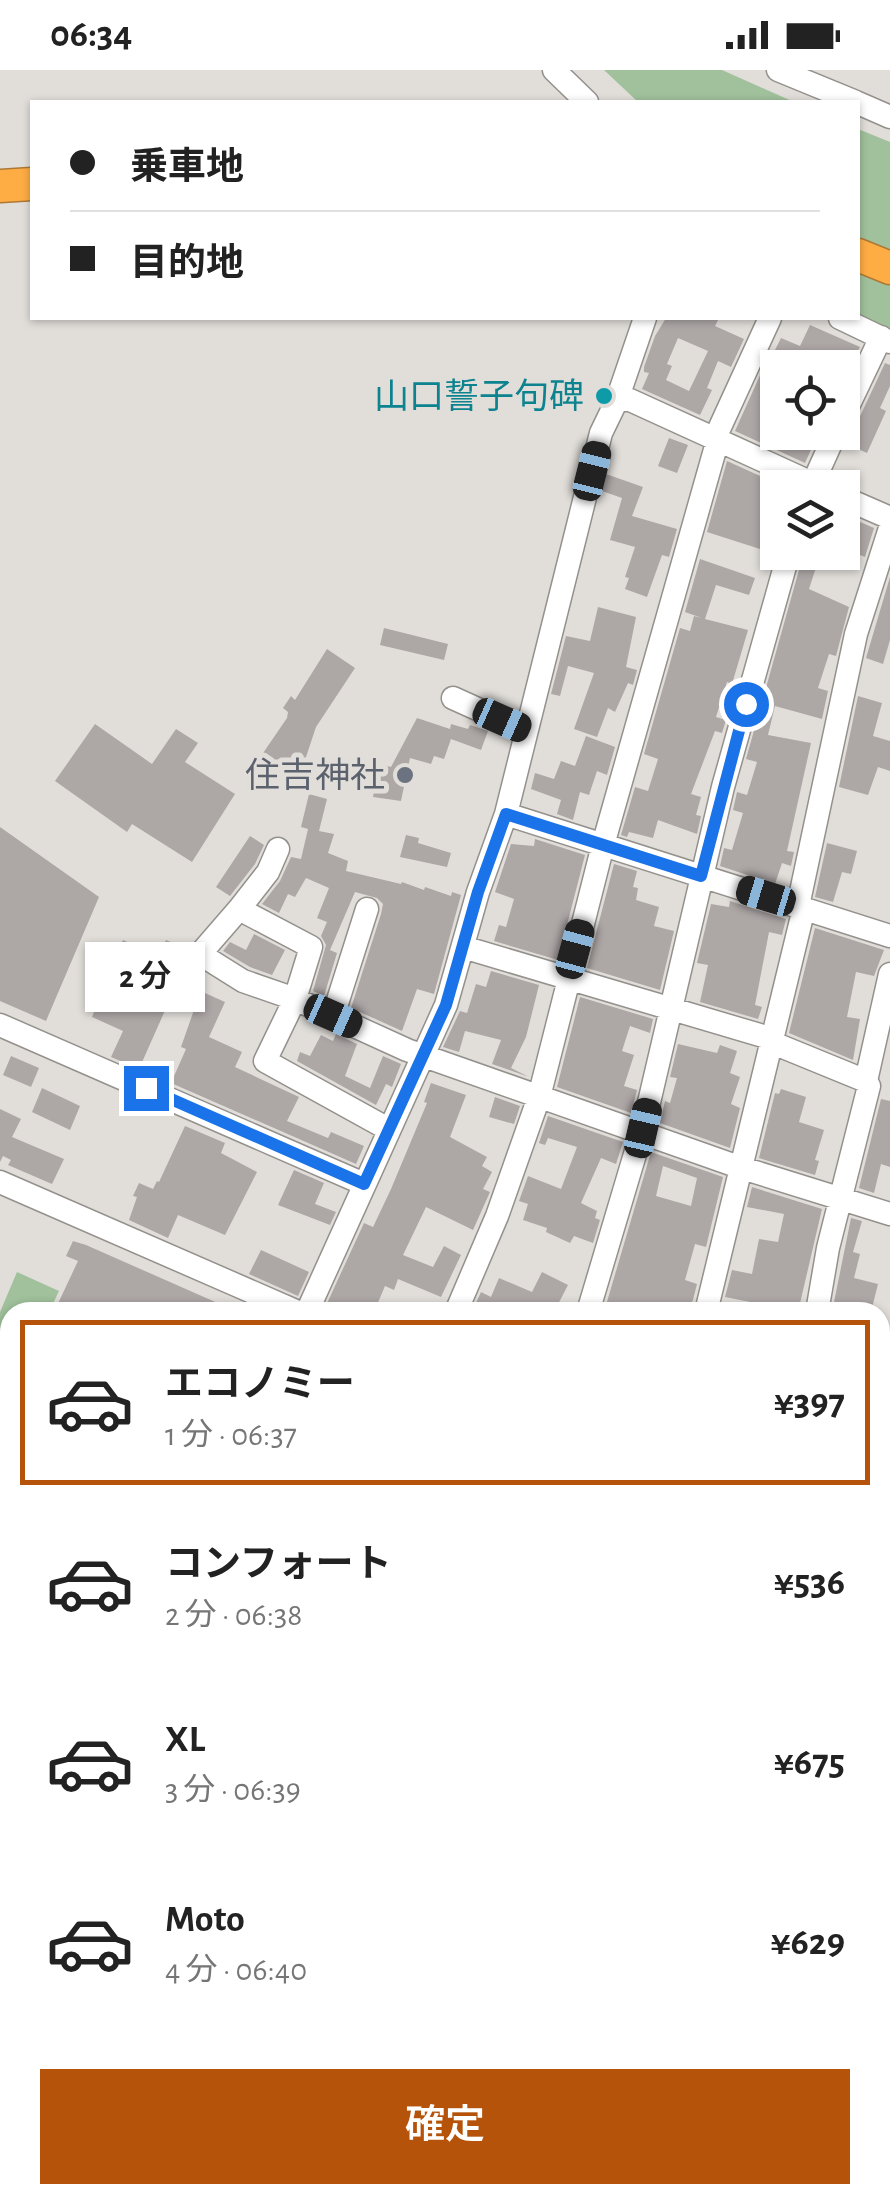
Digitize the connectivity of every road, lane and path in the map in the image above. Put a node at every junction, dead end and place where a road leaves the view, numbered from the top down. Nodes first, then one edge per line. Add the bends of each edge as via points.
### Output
1 (554, 70) edge
2 (778, 70) edge
3 (585, 100) edge
4 (850, 100) edge
5 (860, 104) edge
6 (890, 117) edge
7 (30, 162) edge
8 (0, 164) edge
9 (30, 184) edge
10 (0, 186) edge
11 (860, 235) edge
12 (890, 247) edge
13 (860, 256) edge
14 (890, 268) edge
15 (644, 320) edge
16 (769, 320) edge
17 (844, 320) edge
18 (886, 339) edge
19 (860, 386) edge
20 (616, 400) junction
21 (716, 439) junction
22 (781, 470) edge
23 (860, 504) edge
24 (890, 518) edge
25 (890, 528) edge
26 (784, 570) edge
27 (452, 698) dead end
28 (526, 731) junction
29 (506, 814) junction
30 (603, 845) junction
31 (278, 849) dead end
32 (701, 876) junction
33 (801, 907) junction
34 (367, 908) dead end
35 (239, 909) junction
36 (890, 936) edge
37 (464, 947) junction
38 (890, 974) edge
39 (567, 979) junction
40 (295, 999) junction
41 (672, 1008) junction
42 (333, 1016) junction
43 (0, 1024) edge
44 (773, 1041) junction
45 (423, 1054) junction
46 (875, 1087) edge
47 (539, 1097) junction
48 (388, 1129) junction
49 (642, 1134) junction
50 (739, 1168) junction
51 (0, 1182) edge
52 (364, 1184) junction
53 (840, 1199) junction
54 (890, 1214) edge
55 (275, 1302) edge
56 (311, 1302) edge
57 (460, 1302) edge
58 (591, 1302) edge
59 (708, 1302) edge
60 (819, 1302) edge

1 - 3 street
2 - 4 street
5 - 6 street
7 - 8 highway
9 - 10 highway
11 - 12 highway
13 - 14 highway
15 - 20 street
16 - 21 street
17 - 18 street
18 - 19 street
20 - 21 street via 630,400
20 - 28 street via 601,433
21 - 22 street
21 - 30 street
23 - 24 street
25 - 33 street via 856,634
26 - 32 street
27 - 28 street
28 - 29 street
29 - 30 street
29 - 37 street
30 - 32 street
30 - 39 street
31 - 35 street
32 - 33 street
32 - 41 street
33 - 36 street
33 - 44 street
34 - 42 street
35 - 40 street via 311,948
35 - 40 street via 200,954 243,981
37 - 39 street
37 - 45 street
38 - 46 street
39 - 41 street
39 - 47 street
40 - 42 street
40 - 48 street via 265,1062
41 - 44 street
41 - 49 street
42 - 45 street
43 - 52 street
44 - 46 street
44 - 50 street
45 - 47 street
45 - 48 street
46 - 53 street
47 - 49 street
47 - 57 street
48 - 52 street
49 - 50 street
49 - 58 street
50 - 53 street
50 - 59 street
51 - 55 street
52 - 56 street
53 - 54 street
53 - 60 street

